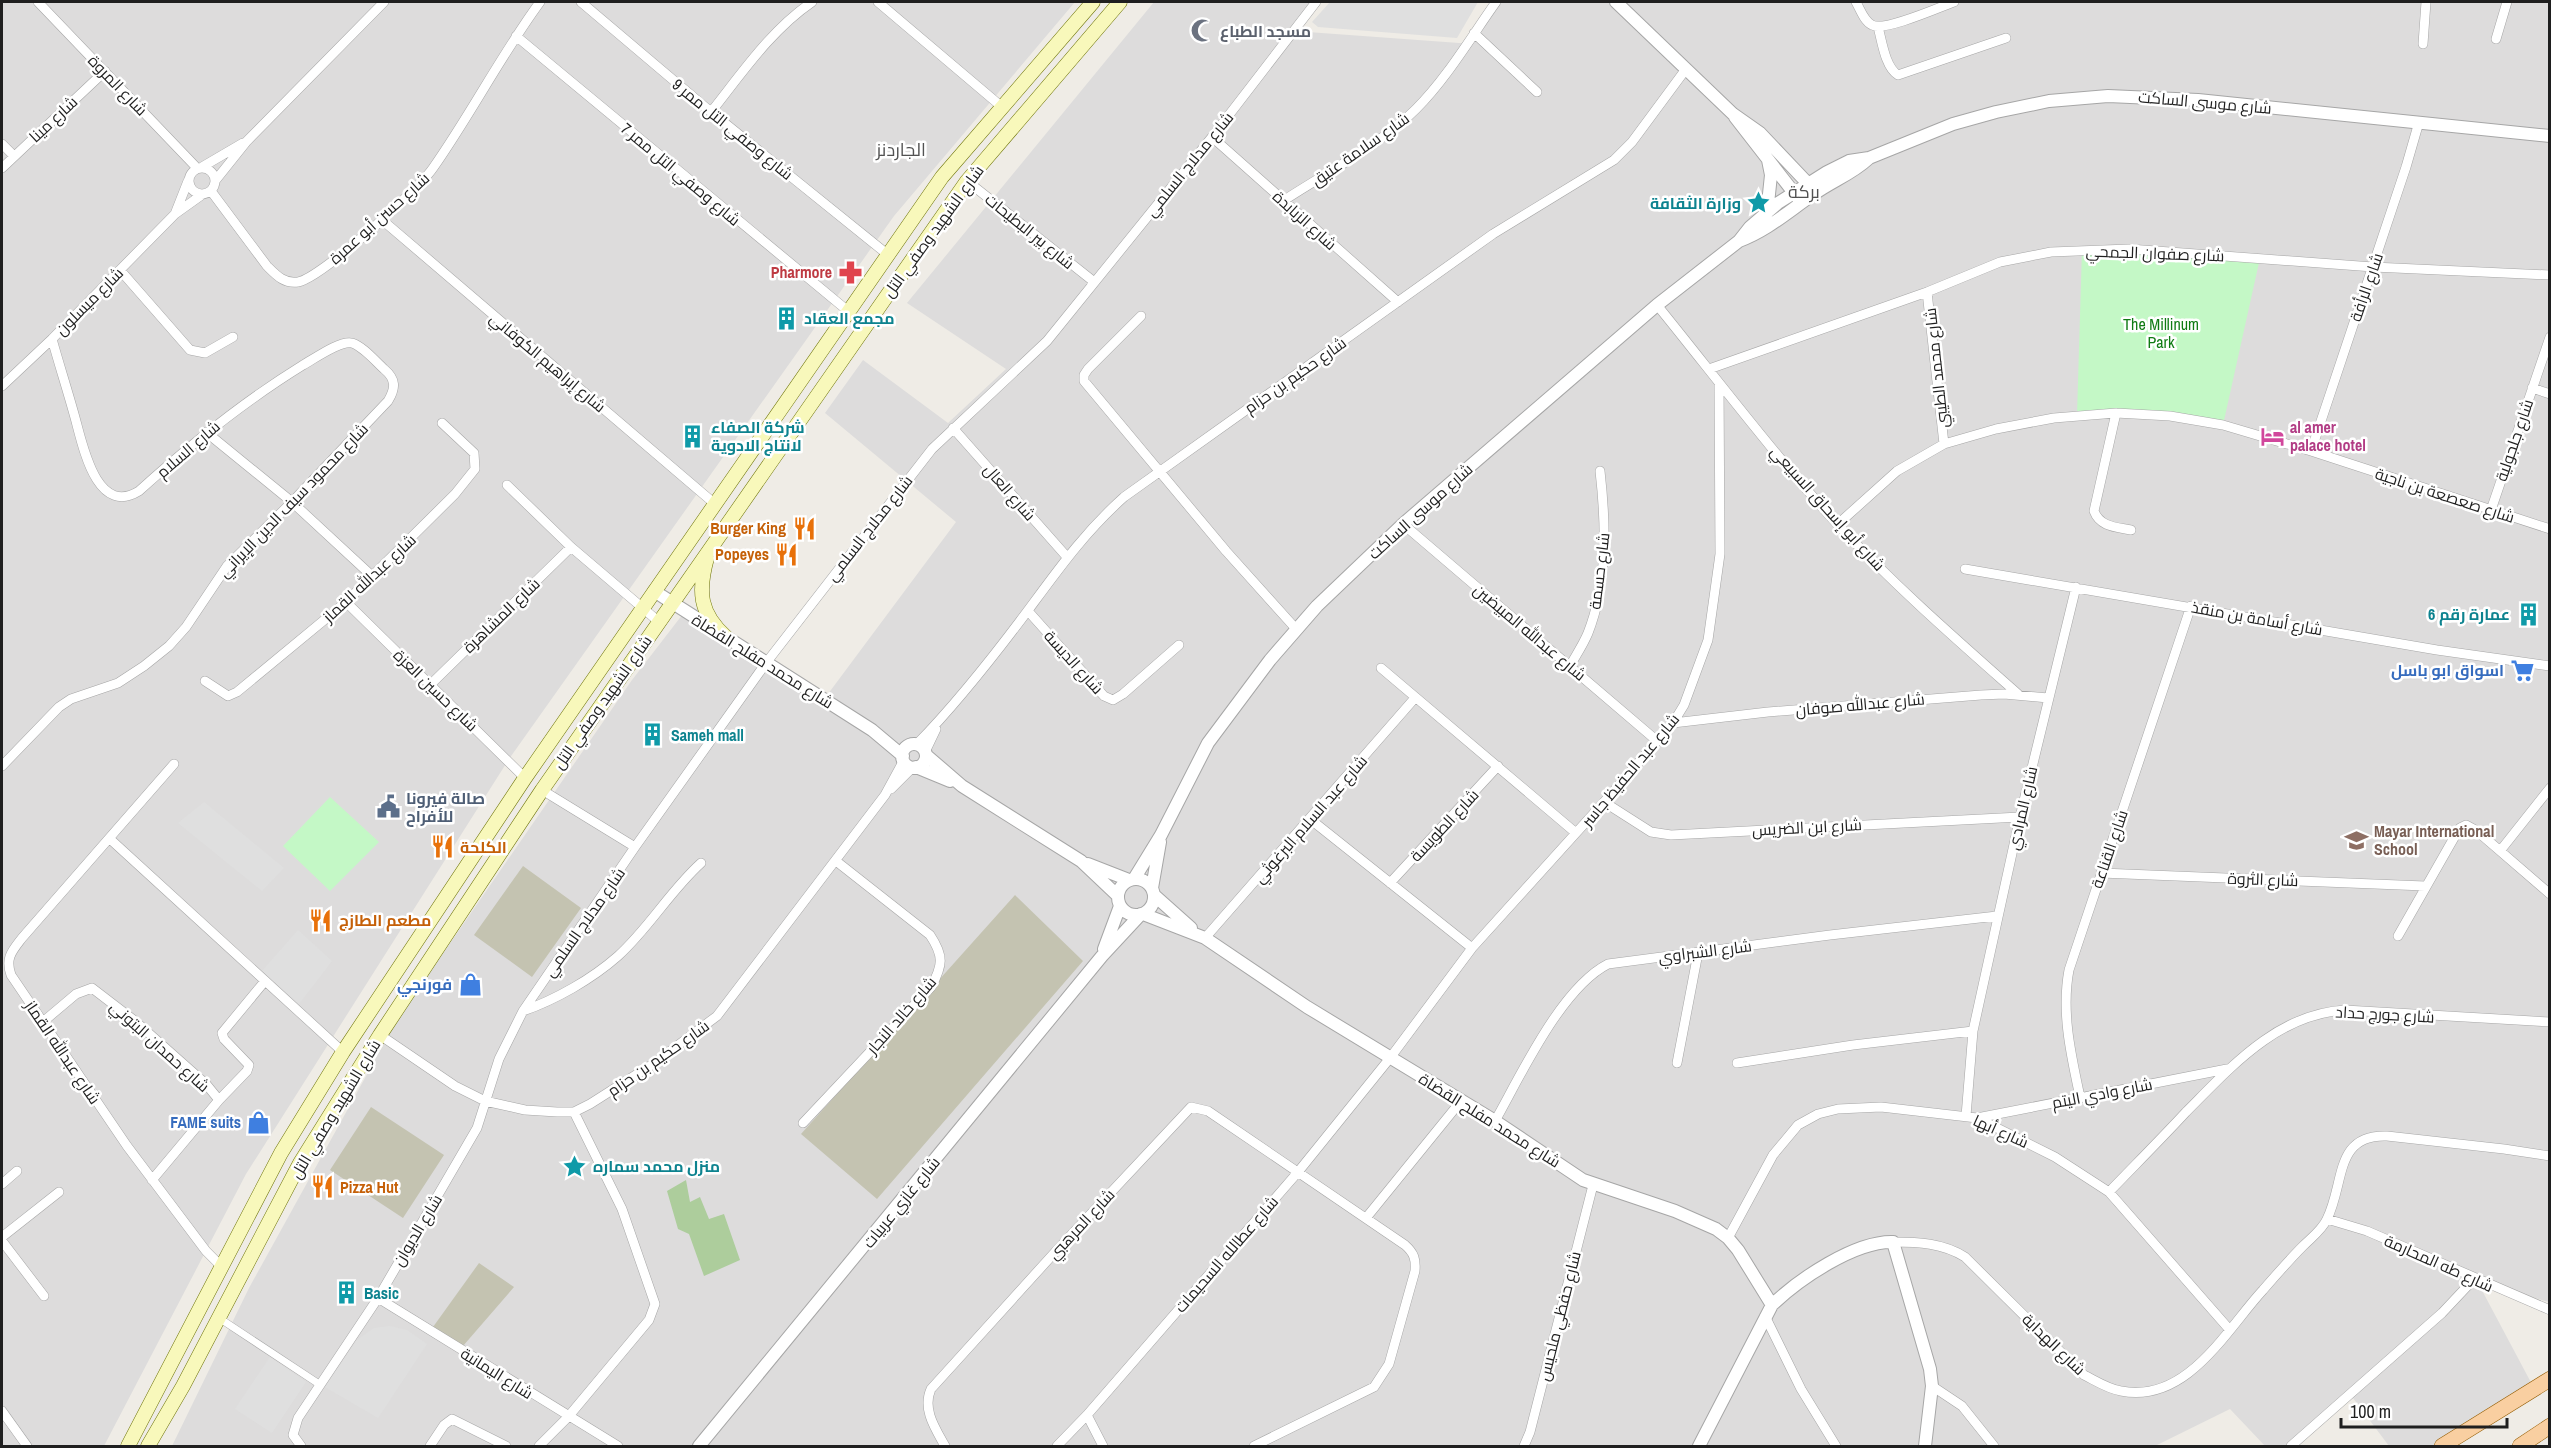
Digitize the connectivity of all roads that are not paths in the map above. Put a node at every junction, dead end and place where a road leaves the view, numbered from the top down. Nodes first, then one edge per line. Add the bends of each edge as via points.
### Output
1 (38, 2) edge
2 (384, 2) edge
3 (540, 2) edge
4 (581, 2) edge
5 (812, 2) edge
6 (878, 2) edge
7 (1093, 2) edge
8 (1120, 2) edge
9 (1316, 2) edge
10 (1496, 2) edge
11 (1616, 2) edge
12 (1856, 2) edge
13 (1954, 2) edge
14 (2426, 2) edge
15 (2507, 2) edge
16 (1878, 27) junction
17 (1474, 33) junction
18 (516, 36) junction
19 (2006, 38) dead end
20 (2496, 39) dead end
21 (2423, 44) dead end
22 (1686, 69) junction
23 (105, 71) junction
24 (1537, 92) dead end
25 (1002, 108) junction
26 (711, 112) junction
27 (1733, 114) junction
28 (2419, 123) junction
29 (2550, 136) edge
30 (1212, 137) junction
31 (247, 141) junction
32 (2, 144) edge
33 (14, 156) junction
34 (1768, 159) junction
35 (2, 168) edge
36 (200, 168) junction
37 (188, 181) junction
38 (215, 181) junction
39 (967, 181) junction
40 (1812, 187) junction
41 (1794, 192) junction
42 (207, 193) junction
43 (1283, 201) junction
44 (1802, 202) junction
45 (1767, 213) junction
46 (175, 214) junction
47 (381, 219) junction
48 (1739, 241) junction
49 (887, 254) junction
50 (2373, 267) junction
51 (120, 270) junction
52 (2550, 275) edge
53 (1093, 281) junction
54 (1928, 292) junction
55 (1398, 302) junction
56 (1657, 305) junction
57 (848, 311) junction
58 (1141, 316) dead end
59 (233, 337) dead end
60 (2550, 337) edge
61 (52, 339) junction
62 (1709, 369) junction
63 (1719, 383) junction
64 (2, 386) edge
65 (2532, 388) junction
66 (394, 389) joint
67 (2550, 394) edge
68 (2116, 413) junction
69 (442, 423) dead end
70 (953, 428) junction
71 (206, 432) junction
72 (1944, 444) junction
73 (2311, 451) junction
74 (1160, 471) junction
75 (1600, 471) dead end
76 (507, 485) dead end
77 (292, 502) junction
78 (716, 504) junction
79 (2491, 510) junction
80 (1403, 524) junction
81 (1838, 524) junction
82 (2550, 529) edge
83 (2132, 530) dead end
84 (571, 547) junction
85 (710, 548) junction
86 (1067, 557) junction
87 (1965, 569) dead end
88 (372, 576) junction
89 (2076, 586) junction
90 (654, 591) junction
91 (346, 602) junction
92 (672, 603) junction
93 (2191, 606) junction
94 (643, 607) junction
95 (1028, 611) junction
96 (658, 621) junction
97 (1297, 630) junction
98 (726, 637) junction
99 (1179, 645) dead end
100 (766, 663) junction
101 (1570, 666) junction
102 (2550, 666) edge
103 (1381, 668) dead end
104 (205, 681) dead end
105 (431, 684) junction
106 (2018, 694) junction
107 (2048, 698) junction
108 (1414, 699) junction
109 (1673, 723) junction
110 (872, 730) junction
111 (1656, 740) junction
112 (920, 749) junction
113 (909, 763) junction
114 (174, 764) dead end
115 (2, 766) edge
116 (1498, 766) junction
117 (525, 778) junction
118 (962, 786) junction
119 (2550, 788) edge
120 (542, 790) junction
121 (1604, 802) junction
122 (2020, 817) junction
123 (1310, 819) junction
124 (1576, 833) junction
125 (1161, 835) junction
126 (110, 838) junction
127 (635, 847) junction
128 (2500, 851) junction
129 (837, 861) junction
130 (1081, 861) junction
131 (701, 863) dead end
132 (2101, 873) junction
133 (1132, 879) junction
134 (1390, 883) junction
135 (2425, 886) junction
136 (1153, 891) junction
137 (2550, 894) edge
138 (1119, 901) junction
139 (1142, 914) junction
140 (1997, 916) junction
141 (1200, 936) junction
142 (2398, 936) dead end
143 (1472, 948) junction
144 (1698, 953) junction
145 (1102, 956) junction
146 (265, 981) junction
147 (523, 1011) junction
148 (44, 1021) junction
149 (2550, 1022) edge
150 (1973, 1031) junction
151 (380, 1035) junction
152 (343, 1052) junction
153 (1390, 1058) junction
154 (1677, 1063) dead end
155 (1737, 1063) dead end
156 (2227, 1069) junction
157 (2080, 1097) junction
158 (219, 1100) junction
159 (485, 1101) junction
160 (1461, 1101) junction
161 (574, 1112) junction
162 (1966, 1116) junction
163 (1977, 1118) junction
164 (1495, 1121) junction
165 (803, 1123) dead end
166 (2550, 1156) edge
167 (17, 1171) dead end
168 (1298, 1172) junction
169 (152, 1180) junction
170 (2, 1184) edge
171 (1593, 1185) junction
172 (59, 1192) dead end
173 (2109, 1192) junction
174 (1366, 1218) junction
175 (2327, 1219) junction
176 (1728, 1238) junction
177 (2, 1239) edge
178 (1893, 1242) junction
179 (222, 1267) junction
180 (2474, 1279) junction
181 (44, 1296) dead end
182 (378, 1298) junction
183 (2550, 1310) edge
184 (1768, 1311) junction
185 (219, 1318) junction
186 (2229, 1329) junction
187 (2550, 1379) edge
188 (319, 1384) junction
189 (1932, 1386) junction
190 (2, 1411) edge
191 (1087, 1415) junction
192 (568, 1417) junction
193 (2550, 1426) edge
194 (27, 1446) edge
195 (128, 1446) edge
196 (148, 1446) edge
197 (301, 1446) edge
198 (430, 1446) edge
199 (506, 1446) edge
200 (539, 1446) edge
201 (618, 1446) edge
202 (699, 1446) edge
203 (945, 1446) edge
204 (1057, 1446) edge
205 (1103, 1446) edge
206 (1254, 1446) edge
207 (1524, 1446) edge
208 (1699, 1446) edge
209 (1836, 1446) edge
210 (1924, 1446) edge
211 (1994, 1446) edge
212 (2291, 1446) edge
213 (2442, 1446) edge
214 (2522, 1446) edge

1 - 23 street, شارع المروة
2 - 31 street
3 - 18 street, شارع حسن أبو عمرة
4 - 26 street, شارع وصفي التل ممر 9
5 - 26 street via 776,33
6 - 25 street
7 - 25 main road, شارع الشهيد وصفي التل
8 - 39 main road, شارع الشهيد وصفي التل
9 - 30 street, شارع مدلاج السلمي
10 - 17 street, شارع سلامة عتيق
11 - 22 street
12 - 16 street via 1867,21
13 - 16 street
14 - 21 street
15 - 20 street
16 - 19 street via 1889,64 1898,75
17 - 24 street
17 - 43 street, شارع سلامة عتيق via 1434,88 1399,124
18 - 47 street, شارع حسن أبو عمرة via 433,168
18 - 57 street, شارع وصفي التل ممر 7
22 - 27 street
22 - 55 street, شارع حكيم بن حزام via 1614,160 1493,234
23 - 33 street, شارع مينا
23 - 36 street, شارع المروة
25 - 49 main road, شارع الشهيد وصفي التل via 942,177
26 - 49 street, شارع وصفي التل ممر 9
27 - 34 street
27 - 40 street via 1760,133
28 - 29 street, شارع موسى الساكت
28 - 40 street, شارع موسى الساكت via 2152,97 2049,100 1964,121 1869,158 1853,172
28 - 50 street, شارع الرأفة
30 - 43 street, شارع الزبابدة
30 - 53 street, شارع مدلاج السلمي
31 - 36 street
31 - 38 street
32 - 33 street
33 - 35 street, شارع مينا
34 - 41 street
34 - 45 street via 1771,175
36 - 37 street via 190,173
36 - 38 street via 211,171
37 - 42 street via 195,193
37 - 46 street, شارع ميسلون
38 - 42 street
39 - 53 street, شارع بير البطيحات
39 - 85 main road, شارع الشهيد وصفي التل
40 - 41 street, شارع موسى الساكت
40 - 44 street, شارع موسى الساكت
41 - 44 street
41 - 45 street, شارع موسى الساكت
42 - 46 street, شارع ميسلون
42 - 47 street, شارع حسن أبو عمرة via 277,277 288,282 311,277
43 - 55 street, شارع الزبابدة
44 - 48 street, شارع موسى الساكت via 1754,236
45 - 48 street, شارع موسى الساكت
46 - 51 street, شارع ميسلون
47 - 78 street, شارع إبراهيم الكوفاني
48 - 56 street, شارع موسى الساكت
49 - 57 main road, شارع الشهيد وصفي التل
50 - 52 street, شارع صفوان الجمحي
50 - 54 street, شارع صفوان الجمحي via 2082,249 2020,256
50 - 73 street, شارع الرأفة
51 - 59 street via 190,350 205,352
51 - 61 street, شارع ميسلون
53 - 70 street, شارع مدلاج السلمي via 1035,353
54 - 62 street, شارع صفوان الجمحي
54 - 72 street, شارع محمد الطيبي
55 - 74 street, شارع حكيم بن حزام
56 - 62 street, شارع أبو إسحاق السبيعي
56 - 80 street, شارع موسى الساكت
57 - 78 main road, شارع الشهيد وصفي التل
58 - 74 street via 1084,375 1091,392
60 - 65 street, شارع جلجولية
61 - 64 street, شارع ميسلون
61 - 71 street, شارع السلام via 91,471 105,490 117,496 133,495
62 - 63 street, شارع أبو إسحاق السبيعي
63 - 81 street, شارع أبو إسحاق السبيعي
63 - 109 street, شارع عبد الحفيظ جاسر via 1720,554 1714,608 1694,680
65 - 67 street
65 - 79 street, شارع جلجولية
66 - 71 street, شارع السلام via 391,375 362,348 344,343 261,392
66 - 77 street, شارع محمود سيف الدين الإيراني via 388,401
68 - 72 street, شارع صعصعة بن ناجية via 2054,418
68 - 73 street, شارع صعصعة بن ناجية via 2170,416 2223,425
68 - 83 street via 2094,511 2104,524
69 - 88 street, شارع عبدالله القماز via 474,453 475,469
70 - 86 street, شارع العال
70 - 100 street, شارع مدلاج السلمي via 912,472
71 - 77 street
72 - 81 street, شارع صعصعة بن ناجية via 1898,471
73 - 79 street, شارع صعصعة بن ناجية
74 - 86 street, شارع حكيم بن حزام via 1104,515
74 - 97 street
75 - 101 street, شارع حسمة via 1605,515 1600,582 1587,634
76 - 84 street
77 - 88 street
77 - 115 street, شارع محمود سيف الدين الإيراني via 227,566 169,646 118,683 59,707
78 - 90 main road, شارع الشهيد وصفي التل
79 - 82 street, شارع صعصعة بن ناجية
80 - 97 street, شارع موسى الساكت
80 - 101 street, شارع عبدالله المبيضين
81 - 106 street, شارع أبو إسحاق السبيعي
84 - 94 street
84 - 105 street, شارع المشاهرة
85 - 92 main road, شارع الشهيد وصفي التل
85 - 98 main road via 701,584 703,604 711,621
86 - 95 street, شارع حكيم بن حزام
87 - 89 street, شارع أسامة بن منقذ
88 - 91 street, شارع عبدالله القماز
89 - 93 street, شارع أسامة بن منقذ
89 - 107 street, شارع المرادي
90 - 92 street, شارع محمد مفلح القضاة
90 - 94 main road, شارع الشهيد وصفي التل
91 - 104 street, شارع عبدالله القماز via 232,696
91 - 105 street, شارع حسين العزة
92 - 96 main road, شارع الشهيد وصفي التل
92 - 98 street, شارع محمد مفلح القضاة
93 - 102 street, شارع أسامة بن منقذ
93 - 132 street, شارع القناعة
94 - 96 street
94 - 117 main road, شارع الشهيد وصفي التل
95 - 99 street, شارع الديسة via 1104,696 1113,700
95 - 112 street, شارع حكيم بن حزام
96 - 120 main road, شارع الشهيد وصفي التل
97 - 125 street, شارع موسى الساكت via 1208,743
98 - 100 street, شارع محمد مفلح القضاة
100 - 110 street, شارع محمد مفلح القضاة
100 - 127 street, شارع مدلاج السلمي
101 - 111 street, شارع عبدالله المبيضين
103 - 108 street
105 - 117 street, شارع حسين العزة
106 - 107 street, شارع عبدالله صوفان
106 - 109 street, شارع عبدالله صوفان
107 - 122 street, شارع المرادي
108 - 116 street
108 - 123 street, شارع عبد السلام البرغوثي
109 - 111 street, شارع عبد الحفيظ جاسر
110 - 112 street, شارع محمد مفلح القضاة
110 - 113 street, شارع محمد مفلح القضاة
111 - 121 street, شارع عبد الحفيظ جاسر
112 - 113 street via 923,763
112 - 113 street via 904,749
112 - 118 street, شارع محمد مفلح القضاة
113 - 118 street, شارع محمد مفلح القضاة
113 - 129 street, شارع حكيم بن حزام
114 - 126 street, شارع عبدالله القماز
116 - 124 street
116 - 134 street, شارع الطويسة
117 - 152 main road, شارع الشهيد وصفي التل
118 - 130 street, شارع محمد مفلح القضاة
119 - 128 street
120 - 127 street
120 - 151 main road, شارع الشهيد وصفي التل
121 - 122 street, شارع ابن الضريس via 1651,832 1671,835
121 - 124 street, شارع عبد الحفيظ جاسر
122 - 140 street, شارع المرادي
123 - 134 street
123 - 141 street, شارع عبد السلام البرغوثي
124 - 143 street, شارع عبد الحفيظ جاسر
125 - 133 street, شارع موسى الساكت
125 - 136 street, شارع موسى الساكت
126 - 146 street
126 - 148 street, شارع عبدالله القماز via 10,954 11,975
127 - 147 street, شارع مدلاج السلمي
128 - 135 street via 2466,825 2460,828
128 - 137 street
129 - 161 street, شارع حكيم بن حزام via 717,1016 653,1064
129 - 165 street, شارع خالد النجار via 930,935 940,950 940,970 931,987
130 - 133 street, شارع محمد مفلح القضاة
130 - 138 street, شارع محمد مفلح القضاة
131 - 147 street via 617,957 553,1001
132 - 135 street, شارع الثروة
132 - 157 street, شارع القناعة via 2066,986 2068,1030
133 - 136 street via 1144,880
133 - 138 street via 1121,886
134 - 143 street
135 - 142 street
136 - 139 street via 1151,908
136 - 141 street, شارع محمد مفلح القضاة
138 - 139 street via 1128,913
138 - 145 street, شارع غازي عربيات
139 - 141 street, شارع محمد مفلح القضاة
139 - 145 street, شارع غازي عربيات
140 - 144 street, شارع الشبراوي
140 - 150 street, شارع المرادي
141 - 153 street, شارع محمد مفلح القضاة
143 - 153 street, شارع عبد الحفيظ جاسر
144 - 154 street
144 - 164 street, شارع الشبراوي via 1615,963 1586,979 1544,1037
145 - 202 street, شارع غازي عربيات
146 - 152 street
146 - 158 street via 222,1033 249,1065
147 - 159 street, شارع مدلاج السلمي via 499,1059
148 - 158 street, شارع حمدان البتوني via 76,994 93,988 206,1084
148 - 169 street, شارع عبدالله القماز
149 - 156 street, شارع جورج حداد via 2327,1011 2299,1019
150 - 155 street
150 - 162 street, شارع المرادي
151 - 159 street via 455,1086
151 - 185 main road, شارع الشهيد وصفي التل via 300,1163
152 - 179 main road, شارع الشهيد وصفي التل via 281,1153
153 - 160 street, شارع محمد مفلح القضاة
153 - 168 street, شارع عطالله السحيمات
156 - 157 street, شارع وادي اليتم
156 - 173 street, شارع جورج حداد
157 - 163 street, شارع وادي اليتم
158 - 169 street, شارع حمدان البتوني
159 - 161 street via 525,1110
159 - 182 street, شارع الديوان via 477,1128
160 - 164 street, شارع محمد مفلح القضاة
160 - 174 street
161 - 192 street via 622,1209 655,1304 649,1320
162 - 163 street, شارع أبها
162 - 176 street, شارع أبها via 1863,1107 1818,1114 1798,1125 1773,1155
163 - 173 street, شارع أبها via 2055,1157
164 - 171 street, شارع محمد مفلح القضاة
166 - 175 street, شارع الهداية via 2371,1135 2352,1146
167 - 170 street
168 - 174 street
168 - 191 street, شارع عطالله السحيمات
168 - 203 street, شارع المرهبي via 1208,1111 1191,1107 931,1389 928,1410
169 - 179 street, شارع عبدالله القماز
171 - 176 street, شارع محمد مفلح القضاة via 1696,1219
171 - 207 street, شارع حفظي ملحيس
172 - 177 street
173 - 186 street, شارع أبها
174 - 206 street via 1405,1245 1416,1260 1389,1364 1374,1387
175 - 180 street, شارع طه المحارمة via 2367,1231
175 - 186 street, شارع الهداية
176 - 184 street, شارع محمد مفلح القضاة
177 - 181 street
178 - 184 street, شارع الهداية via 1877,1242 1845,1255 1788,1292
178 - 186 street, شارع الهداية via 1939,1246 1965,1257 2076,1368 2104,1386 2122,1392 2159,1389 2187,1375
178 - 189 street
179 - 195 main road, شارع الشهيد وصفي التل
180 - 183 street, شارع طه المحارمة
180 - 212 street via 2442,1313
182 - 188 street, شارع الديوان
182 - 192 street, شارع اليمانية
184 - 208 street, شارع الهداية
184 - 209 street via 1801,1389
185 - 188 street
185 - 196 main road, شارع الشهيد وصفي التل
187 - 213 main road
188 - 197 street, شارع الديوان via 294,1428 293,1435
189 - 210 street
189 - 211 street via 1962,1406
190 - 194 street
191 - 204 street, شارع عطالله السحيمات
191 - 205 street
192 - 200 street
192 - 201 street, شارع اليمانية
193 - 214 main road
198 - 199 street via 452,1419

